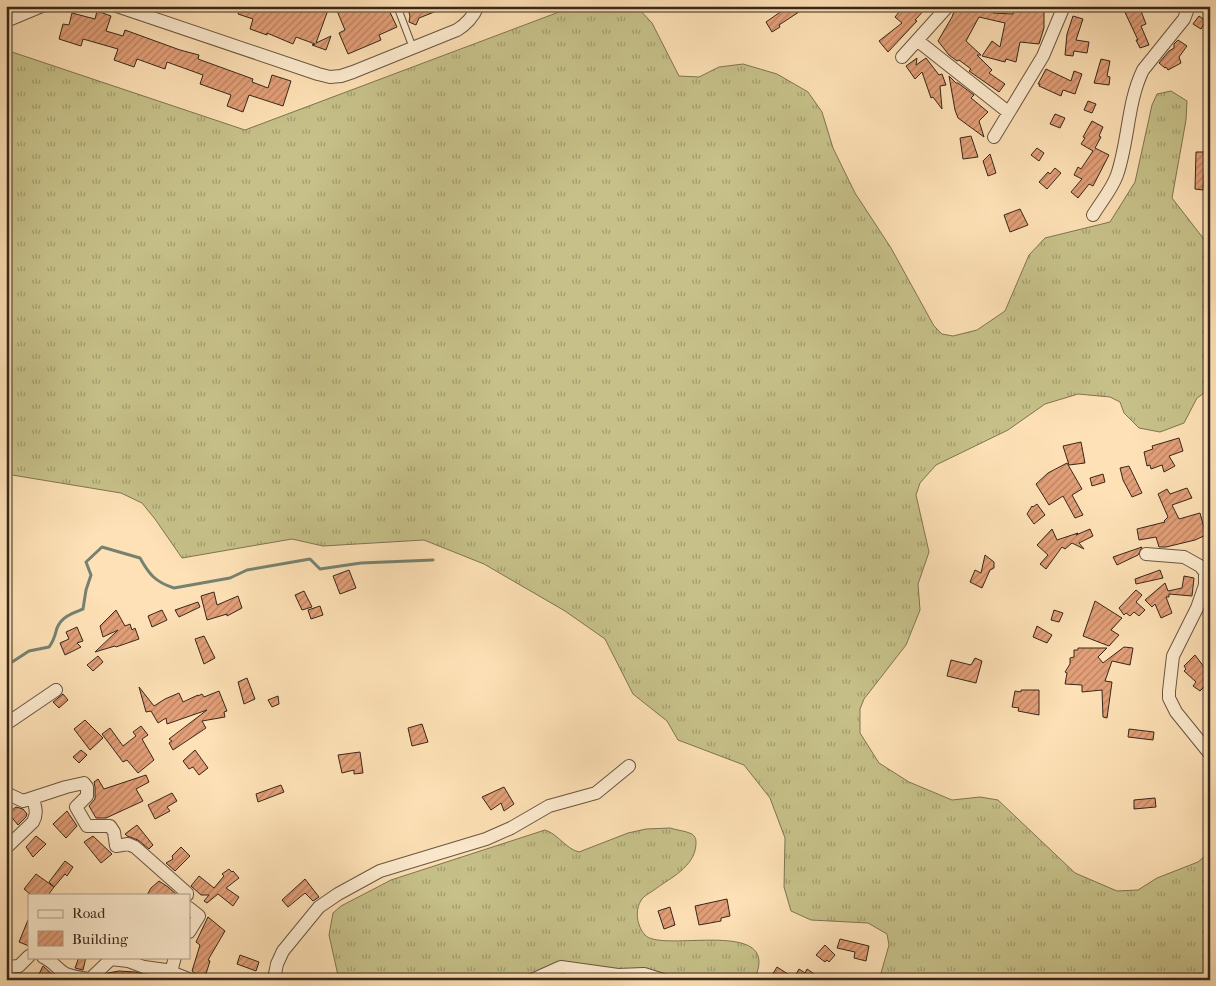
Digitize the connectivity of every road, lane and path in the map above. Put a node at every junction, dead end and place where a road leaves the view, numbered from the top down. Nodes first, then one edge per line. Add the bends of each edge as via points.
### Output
1 (42, 6) edge
2 (117, 6) edge
3 (397, 6) edge
4 (478, 6) edge
5 (948, 6) edge
6 (1064, 6) edge
7 (1189, 6) edge
8 (6, 21) edge
9 (918, 41) junction
10 (413, 48) junction
11 (902, 57) dead end
12 (1008, 112) junction
13 (994, 136) dead end
14 (1093, 215) dead end
15 (1146, 554) dead end
16 (56, 690) dead end
17 (6, 724) edge
18 (1210, 754) edge
19 (628, 766) dead end
20 (6, 793) edge
21 (33, 798) junction
22 (6, 848) edge
23 (188, 894) edge
24 (190, 909) edge
25 (190, 930) edge
26 (28, 957) edge
27 (45, 958) edge
28 (175, 958) edge
29 (6, 967) edge
30 (171, 972) junction
31 (192, 980) edge
32 (276, 980) edge
33 (532, 980) edge
34 (663, 980) edge

1 - 8 street
2 - 10 street via 329,76 353,72
3 - 10 lane
4 - 10 street via 460,29
5 - 9 street
6 - 12 street via 1043,56
7 - 14 street via 1184,19 1138,80 1117,175
9 - 11 street
9 - 12 street
12 - 13 street
15 - 18 street via 1184,557 1205,572 1205,585 1197,608 1173,656 1169,698 1176,712
16 - 17 street
19 - 32 street via 596,793 549,806 486,839 380,871 338,894 319,907 283,951 277,964
20 - 21 street via 23,801
21 - 22 street via 36,817
21 - 23 street via 84,783 87,796 76,807 87,826 110,826 116,846 128,844 135,847
24 - 25 street via 198,916
26 - 29 street via 19,966
27 - 30 street via 66,974 82,978 90,978 111,959
28 - 30 street
30 - 31 street
33 - 34 street via 561,967 618,975 644,974

